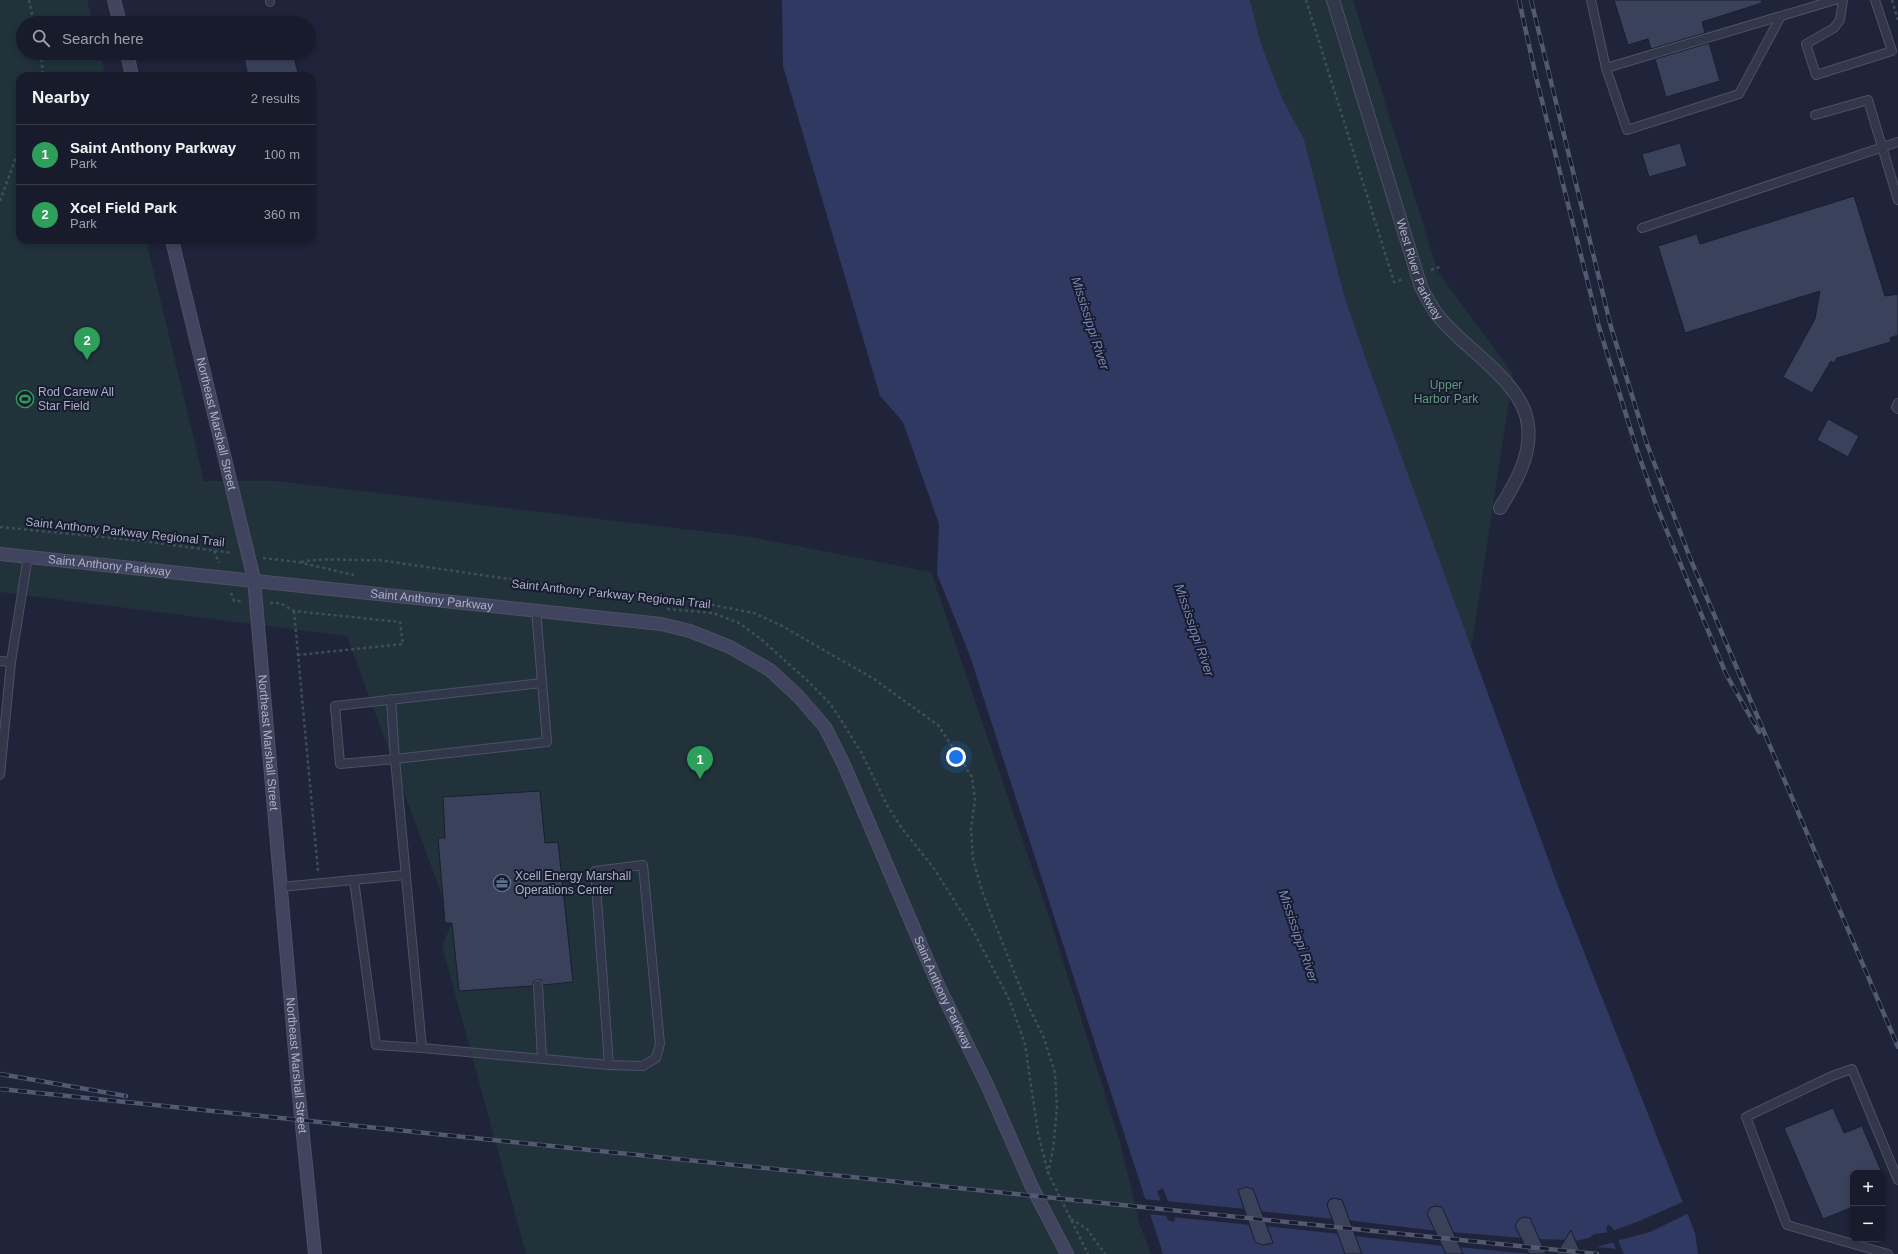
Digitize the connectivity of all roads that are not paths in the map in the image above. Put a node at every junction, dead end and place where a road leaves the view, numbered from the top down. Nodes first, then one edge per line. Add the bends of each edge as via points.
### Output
1 (114, 0) edge
2 (1333, 0) edge
3 (1591, 0) edge
4 (1835, 0) edge
5 (1843, 0) edge
6 (1874, 0) edge
7 (118, 16) edge
8 (1781, 16) junction
9 (129, 60) edge
10 (1606, 68) junction
11 (131, 72) edge
12 (1815, 115) dead end
13 (1898, 142) edge
14 (1882, 148) junction
15 (1898, 200) edge
16 (1642, 228) dead end
17 (173, 244) edge
18 (1898, 403) edge
19 (1898, 410) edge
20 (1500, 508) dead end
21 (0, 554) edge
22 (28, 556) junction
23 (254, 579) junction
24 (536, 610) junction
25 (0, 661) edge
26 (11, 662) junction
27 (542, 683) junction
28 (391, 700) junction
29 (395, 759) junction
30 (0, 775) edge
31 (405, 875) junction
32 (354, 880) junction
33 (281, 887) junction
34 (538, 985) dead end
35 (422, 1048) junction
36 (542, 1058) junction
37 (609, 1065) junction
38 (1898, 1180) edge
39 (315, 1254) edge
40 (1067, 1254) edge
41 (1888, 1254) edge

1 - 7 street
2 - 20 street, West River Parkway via 1421,287 1440,319 1499,374 1518,396 1528,425 1527,448 1516,482
3 - 10 lane
4 - 8 lane
5 - 6 lane via 1840,20 1834,28 1806,44 1816,74 1892,50
8 - 10 lane
8 - 10 lane via 1739,94 1627,130
9 - 11 street
12 - 14 lane via 1868,100
13 - 14 lane
14 - 15 lane
14 - 16 lane
17 - 23 street, Northeast Marshall Street
18 - 19 lane
21 - 22 street, Saint Anthony Parkway
22 - 23 street, Saint Anthony Parkway
22 - 26 lane
23 - 24 street, Saint Anthony Parkway
23 - 33 street, Northeast Marshall Street
24 - 27 lane
24 - 40 street, Saint Anthony Parkway via 661,624 690,631 730,647 770,670 798,696 825,727 844,765 939,987 988,1086 1031,1185
25 - 26 lane
26 - 30 lane
27 - 28 lane
27 - 29 lane via 547,742
28 - 29 lane
28 - 29 lane via 336,706 340,764
29 - 31 lane
31 - 32 lane
31 - 35 lane
32 - 33 lane
32 - 35 lane via 376,1045
33 - 39 street, Northeast Marshall Street
34 - 36 lane
35 - 36 lane
36 - 37 lane
37 - 37 lane via 643,1066 656,1058 660,1044 643,865 595,871
38 - 41 lane via 1852,1068 1746,1117 1787,1225

